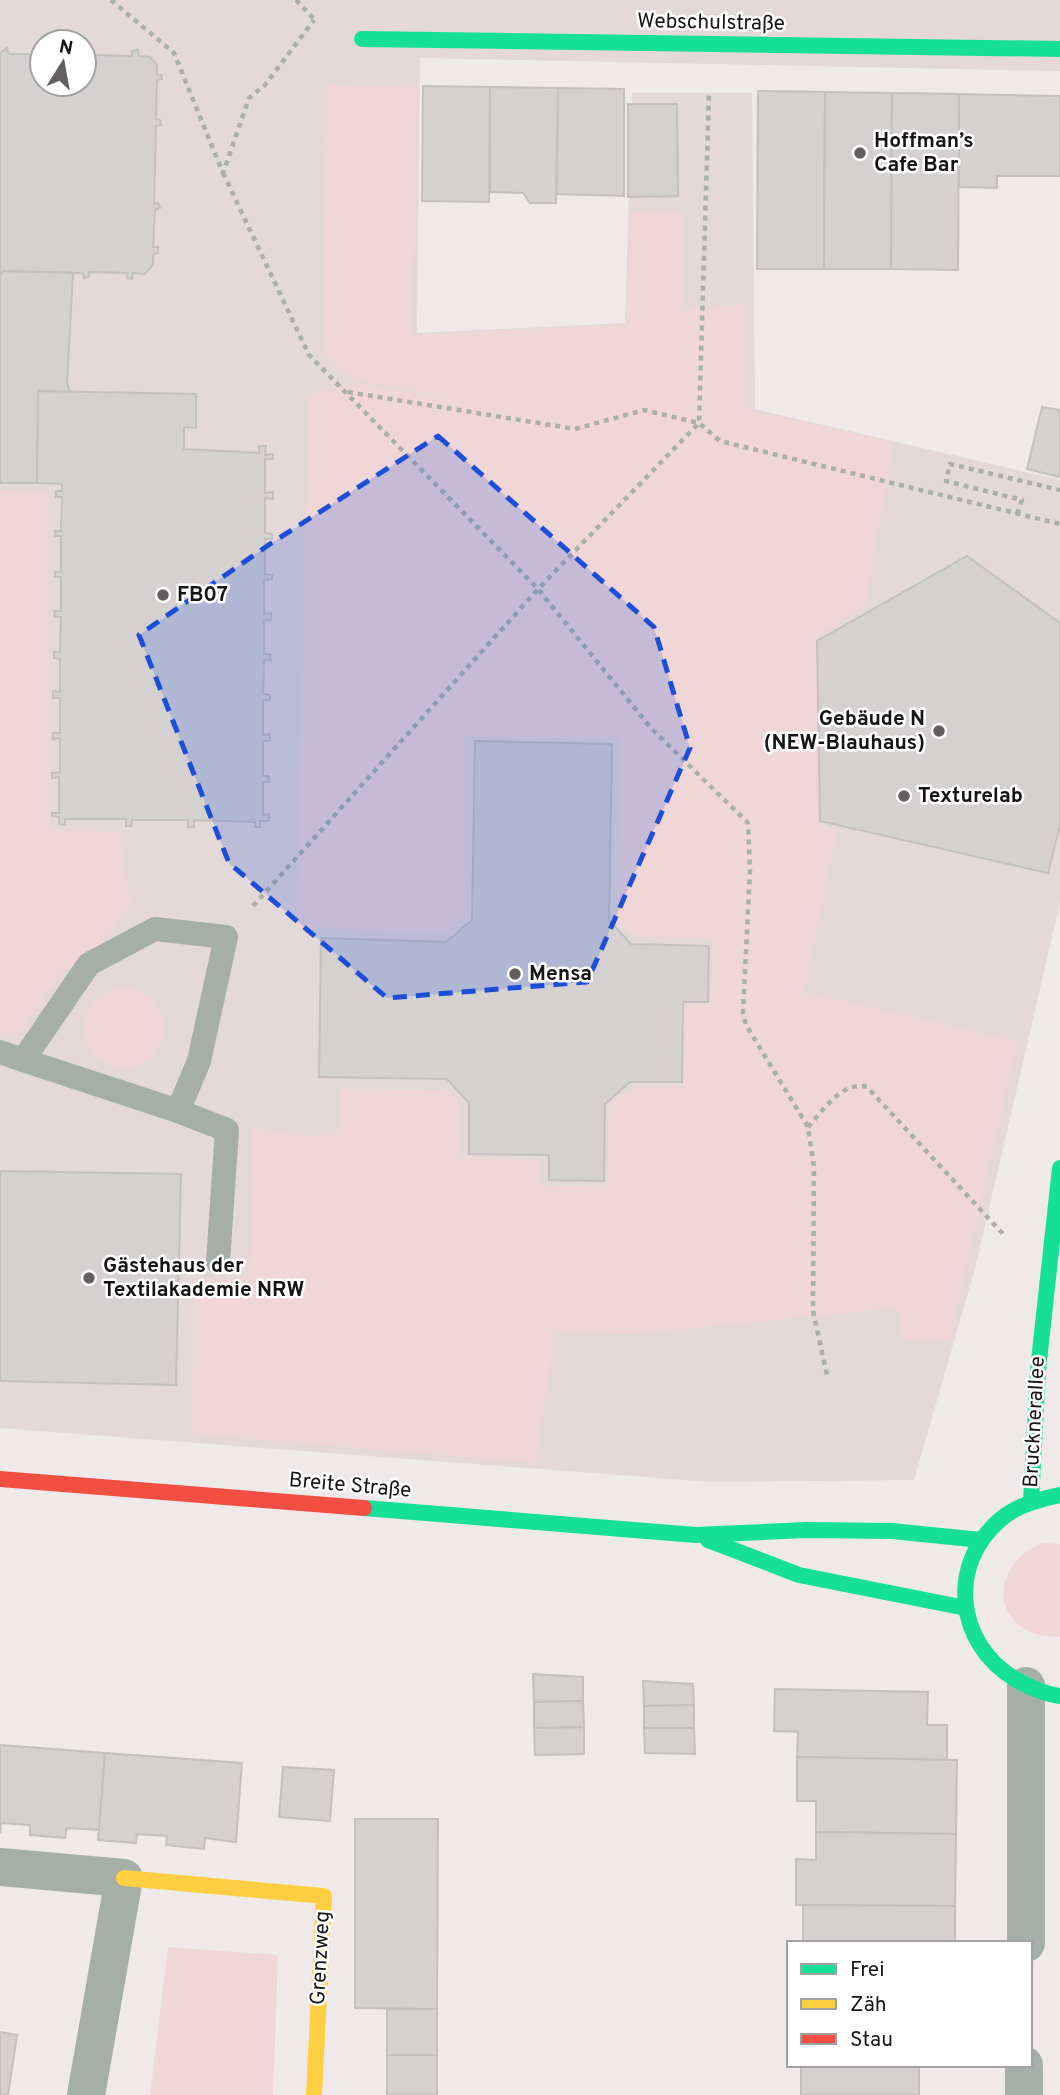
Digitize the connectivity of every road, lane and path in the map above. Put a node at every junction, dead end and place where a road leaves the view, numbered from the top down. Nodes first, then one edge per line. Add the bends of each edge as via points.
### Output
1 (111, 0) edge
2 (296, 0) edge
3 (362, 39) dead end
4 (710, 44) junction
5 (1060, 49) edge
6 (223, 173) junction
7 (347, 392) junction
8 (699, 423) junction
9 (1060, 490) edge
10 (1017, 514) junction
11 (1060, 524) edge
12 (538, 589) junction
13 (226, 937) junction
14 (12, 1056) edge
15 (178, 1111) junction
16 (807, 1127) junction
17 (1059, 1172) edge
18 (218, 1262) dead end
19 (1046, 1280) junction
20 (827, 1375) dead end
21 (0, 1479) edge
22 (1060, 1495) edge
23 (1031, 1501) junction
24 (696, 1535) junction
25 (981, 1540) junction
26 (966, 1608) junction
27 (1043, 1691) edge
28 (0, 1867) edge
29 (124, 1878) junction
30 (1026, 1941) edge
31 (1024, 2067) edge
32 (86, 2095) edge
33 (314, 2095) edge
34 (1024, 2095) edge

1 - 6 path via 174,53
2 - 6 path via 314,20 265,85 249,98
3 - 4 street, Webschulstraße
4 - 5 street, Webschulstraße
4 - 8 path
6 - 7 path via 309,355
7 - 8 path via 575,429 644,410
7 - 12 path
8 - 10 path via 720,441
8 - 12 path
9 - 10 path via 950,464 946,481 1022,500
10 - 11 path
12 - 13 path
12 - 16 path via 651,728 748,823 743,1013
13 - 14 lane via 155,929 89,964
13 - 15 lane via 199,1061
14 - 15 lane
15 - 18 lane via 227,1130
16 - 19 path via 847,1087 867,1087
16 - 20 path via 814,1167 813,1311
17 - 19 street, Brucknerallee
19 - 23 street, Brucknerallee
21 - 24 street, Breite Straße
22 - 23 street
23 - 25 street via 1000,1520
24 - 25 street, Breite Straße via 892,1531
24 - 26 street, Breite Straße via 799,1575
25 - 26 street via 966,1577
26 - 27 street via 985,1656
27 - 30 street
28 - 29 street, Grenzweg
29 - 32 street
29 - 33 street, Grenzweg via 324,1896
31 - 34 street

